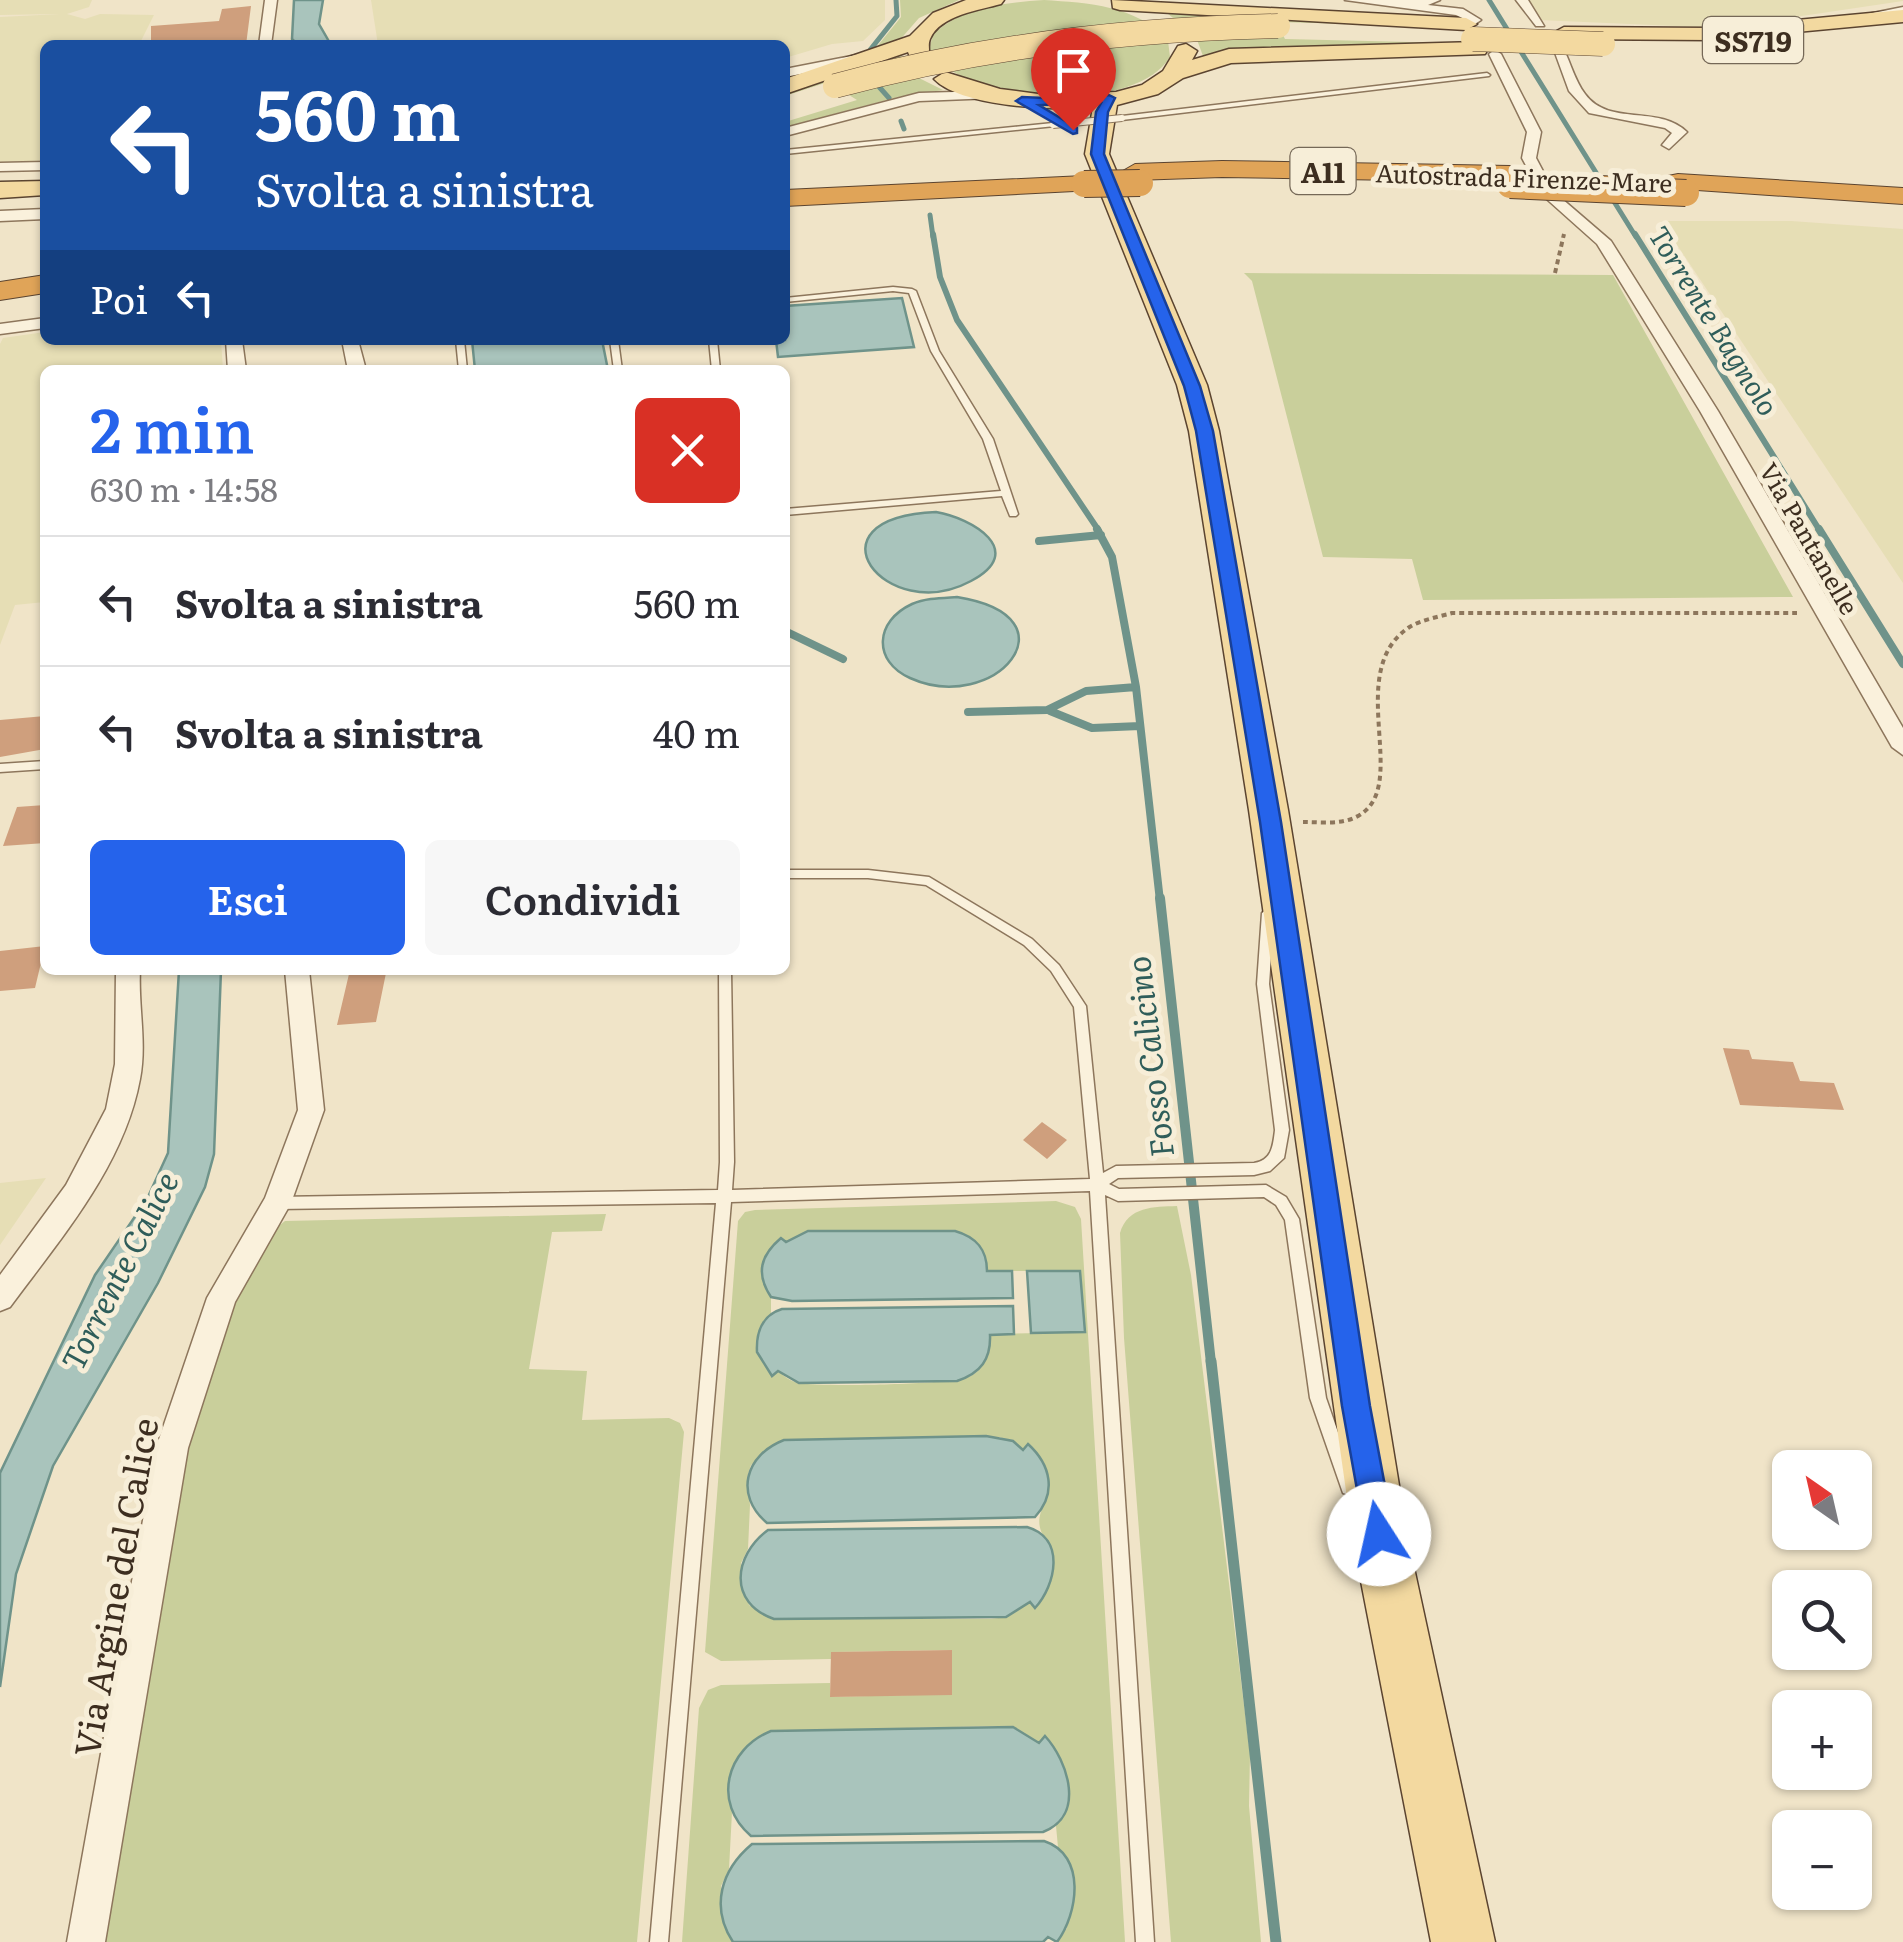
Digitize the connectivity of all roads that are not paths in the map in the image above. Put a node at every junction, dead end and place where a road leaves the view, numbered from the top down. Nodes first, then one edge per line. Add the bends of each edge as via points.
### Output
1 (270, 0) edge
2 (994, 0) edge
3 (1350, 0) edge
4 (1434, 0) edge
5 (1522, 0) edge
6 (976, 2) edge
7 (1111, 2) edge
8 (1404, 6) junction
9 (1903, 12) edge
10 (1166, 23) dead end
11 (1540, 24) dead end
12 (1903, 27) edge
13 (1476, 36) junction
14 (269, 40) edge
15 (1561, 43) junction
16 (1185, 45) dead end
17 (877, 56) junction
18 (790, 72) edge
19 (1172, 74) junction
20 (1487, 75) dead end
21 (945, 79) dead end
22 (790, 85) edge
23 (841, 90) junction
24 (988, 95) junction
25 (790, 100) edge
26 (1022, 101) junction
27 (1116, 108) junction
28 (790, 112) edge
29 (790, 131) edge
30 (1669, 145) dead end
31 (790, 151) edge
32 (40, 166) edge
33 (0, 167) edge
34 (1107, 173) junction
35 (1682, 187) junction
36 (40, 188) edge
37 (790, 188) edge
38 (0, 190) edge
39 (1903, 196) edge
40 (790, 198) edge
41 (1903, 208) edge
42 (40, 214) edge
43 (0, 216) edge
44 (40, 273) edge
45 (0, 278) edge
46 (40, 285) edge
47 (0, 291) edge
48 (790, 299) edge
49 (40, 325) edge
50 (0, 329) edge
51 (1006, 493) junction
52 (790, 512) edge
53 (1013, 514) dead end
54 (1903, 747) edge
55 (40, 764) edge
56 (0, 768) edge
57 (1277, 866) junction
58 (790, 874) edge
59 (128, 975) edge
60 (298, 975) edge
61 (725, 975) edge
62 (1098, 1185) junction
63 (724, 1196) junction
64 (278, 1203) junction
65 (0, 1298) edge
66 (1385, 1567) junction
67 (86, 1942) edge
68 (659, 1942) edge
69 (1145, 1942) edge
70 (1463, 1942) edge

1 - 14 street
2 - 6 main road
3 - 8 street
4 - 8 street
5 - 11 street
6 - 17 main road via 936,20 919,49
7 - 10 main road
7 - 13 main road
8 - 13 street via 1460,12
9 - 15 main road, SS719 via 1833,24
12 - 13 main road, SS719, bridge via 1783,39 1603,44
13 - 15 main road, SS719
13 - 19 main road via 1240,55
13 - 23 main road, SS719, bridge via 1280,30 1186,36 1047,50
13 - 54 street, Via Pantanelle via 1534,132 1531,162 1552,200 1604,241
15 - 30 street via 1585,104 1607,115 1670,124 1680,132
16 - 19 main road via 1184,60
17 - 18 street
17 - 22 main road
19 - 27 main road
20 - 27 lane
21 - 24 main road
23 - 25 main road, SS719
23 - 28 main road, SS719
24 - 26 main road
24 - 29 street via 919,97
26 - 27 main road
26 - 34 main road via 1055,117
27 - 31 lane, bridge via 1053,125
27 - 34 main road via 1102,112
32 - 33 street
34 - 35 highway, Autostrada Firenze-Mare / A11, bridge
34 - 37 highway, Autostrada Firenze-Mare / A11
34 - 40 highway, Autostrada Firenze-Mare / A11
34 - 57 main road via 1204,431
35 - 39 highway, Autostrada Firenze-Mare / A11
35 - 41 highway, Autostrada Firenze-Mare / A11
36 - 38 main road
42 - 43 street
44 - 45 highway
46 - 47 highway
48 - 51 lane via 912,292 936,351 988,439
49 - 50 street
51 - 52 lane
51 - 53 lane
55 - 56 lane
57 - 62 lane via 1262,962 1282,1144 1273,1162 1248,1170 1116,1172
57 - 66 main road
58 - 62 lane via 928,881 1041,954 1080,1006
59 - 65 street via 127,1077 116,1118 87,1175
60 - 64 street, Via Argine del Calice via 311,1110
61 - 63 lane
62 - 63 lane
62 - 66 lane via 1118,1195 1272,1193 1292,1219 1324,1422
62 - 69 lane
63 - 64 lane
63 - 68 lane
64 - 67 street, Via Argine del Calice via 222,1298 172,1448
66 - 70 main road

